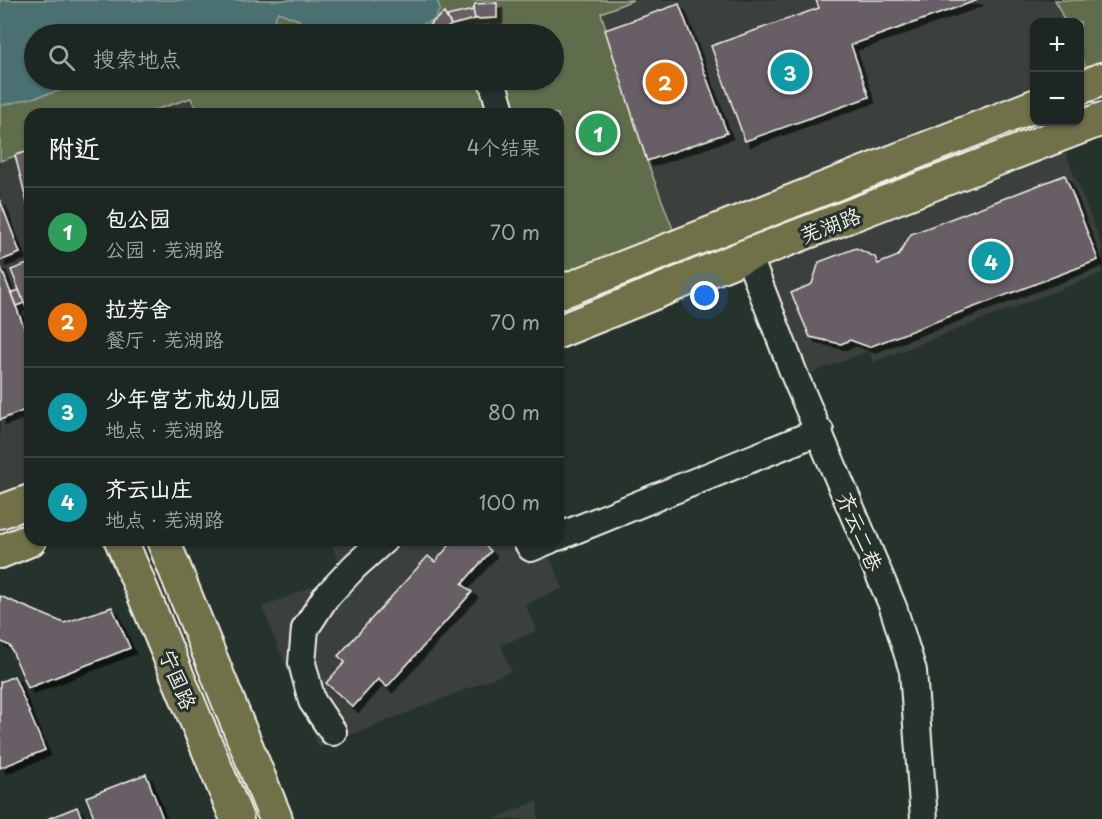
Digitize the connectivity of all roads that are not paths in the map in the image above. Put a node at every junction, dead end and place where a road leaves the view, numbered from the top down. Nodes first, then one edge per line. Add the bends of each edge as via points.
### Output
1 (1102, 79) edge
2 (1084, 86) edge
3 (495, 90) edge
4 (500, 108) edge
5 (1030, 108) edge
6 (1102, 119) edge
7 (748, 255) junction
8 (564, 288) edge
9 (564, 330) edge
10 (820, 431) junction
11 (24, 503) edge
12 (0, 512) edge
13 (564, 535) edge
14 (24, 542) edge
15 (123, 546) edge
16 (165, 546) edge
17 (378, 546) edge
18 (0, 552) edge
19 (333, 732) dead end
20 (237, 819) edge
21 (276, 819) edge
22 (924, 819) edge

1 - 2 main road
3 - 4 street
5 - 8 main road, 芜湖路
6 - 7 main road, 芜湖路
7 - 9 main road, 芜湖路
7 - 10 street, 齐云二巷
10 - 13 street
10 - 22 street, 齐云二巷 via 893,607 913,671
11 - 12 main road
14 - 18 main road
15 - 20 main road, 宁国路
16 - 21 main road, 宁国路
17 - 19 street via 325,598 305,629 302,663 312,701

